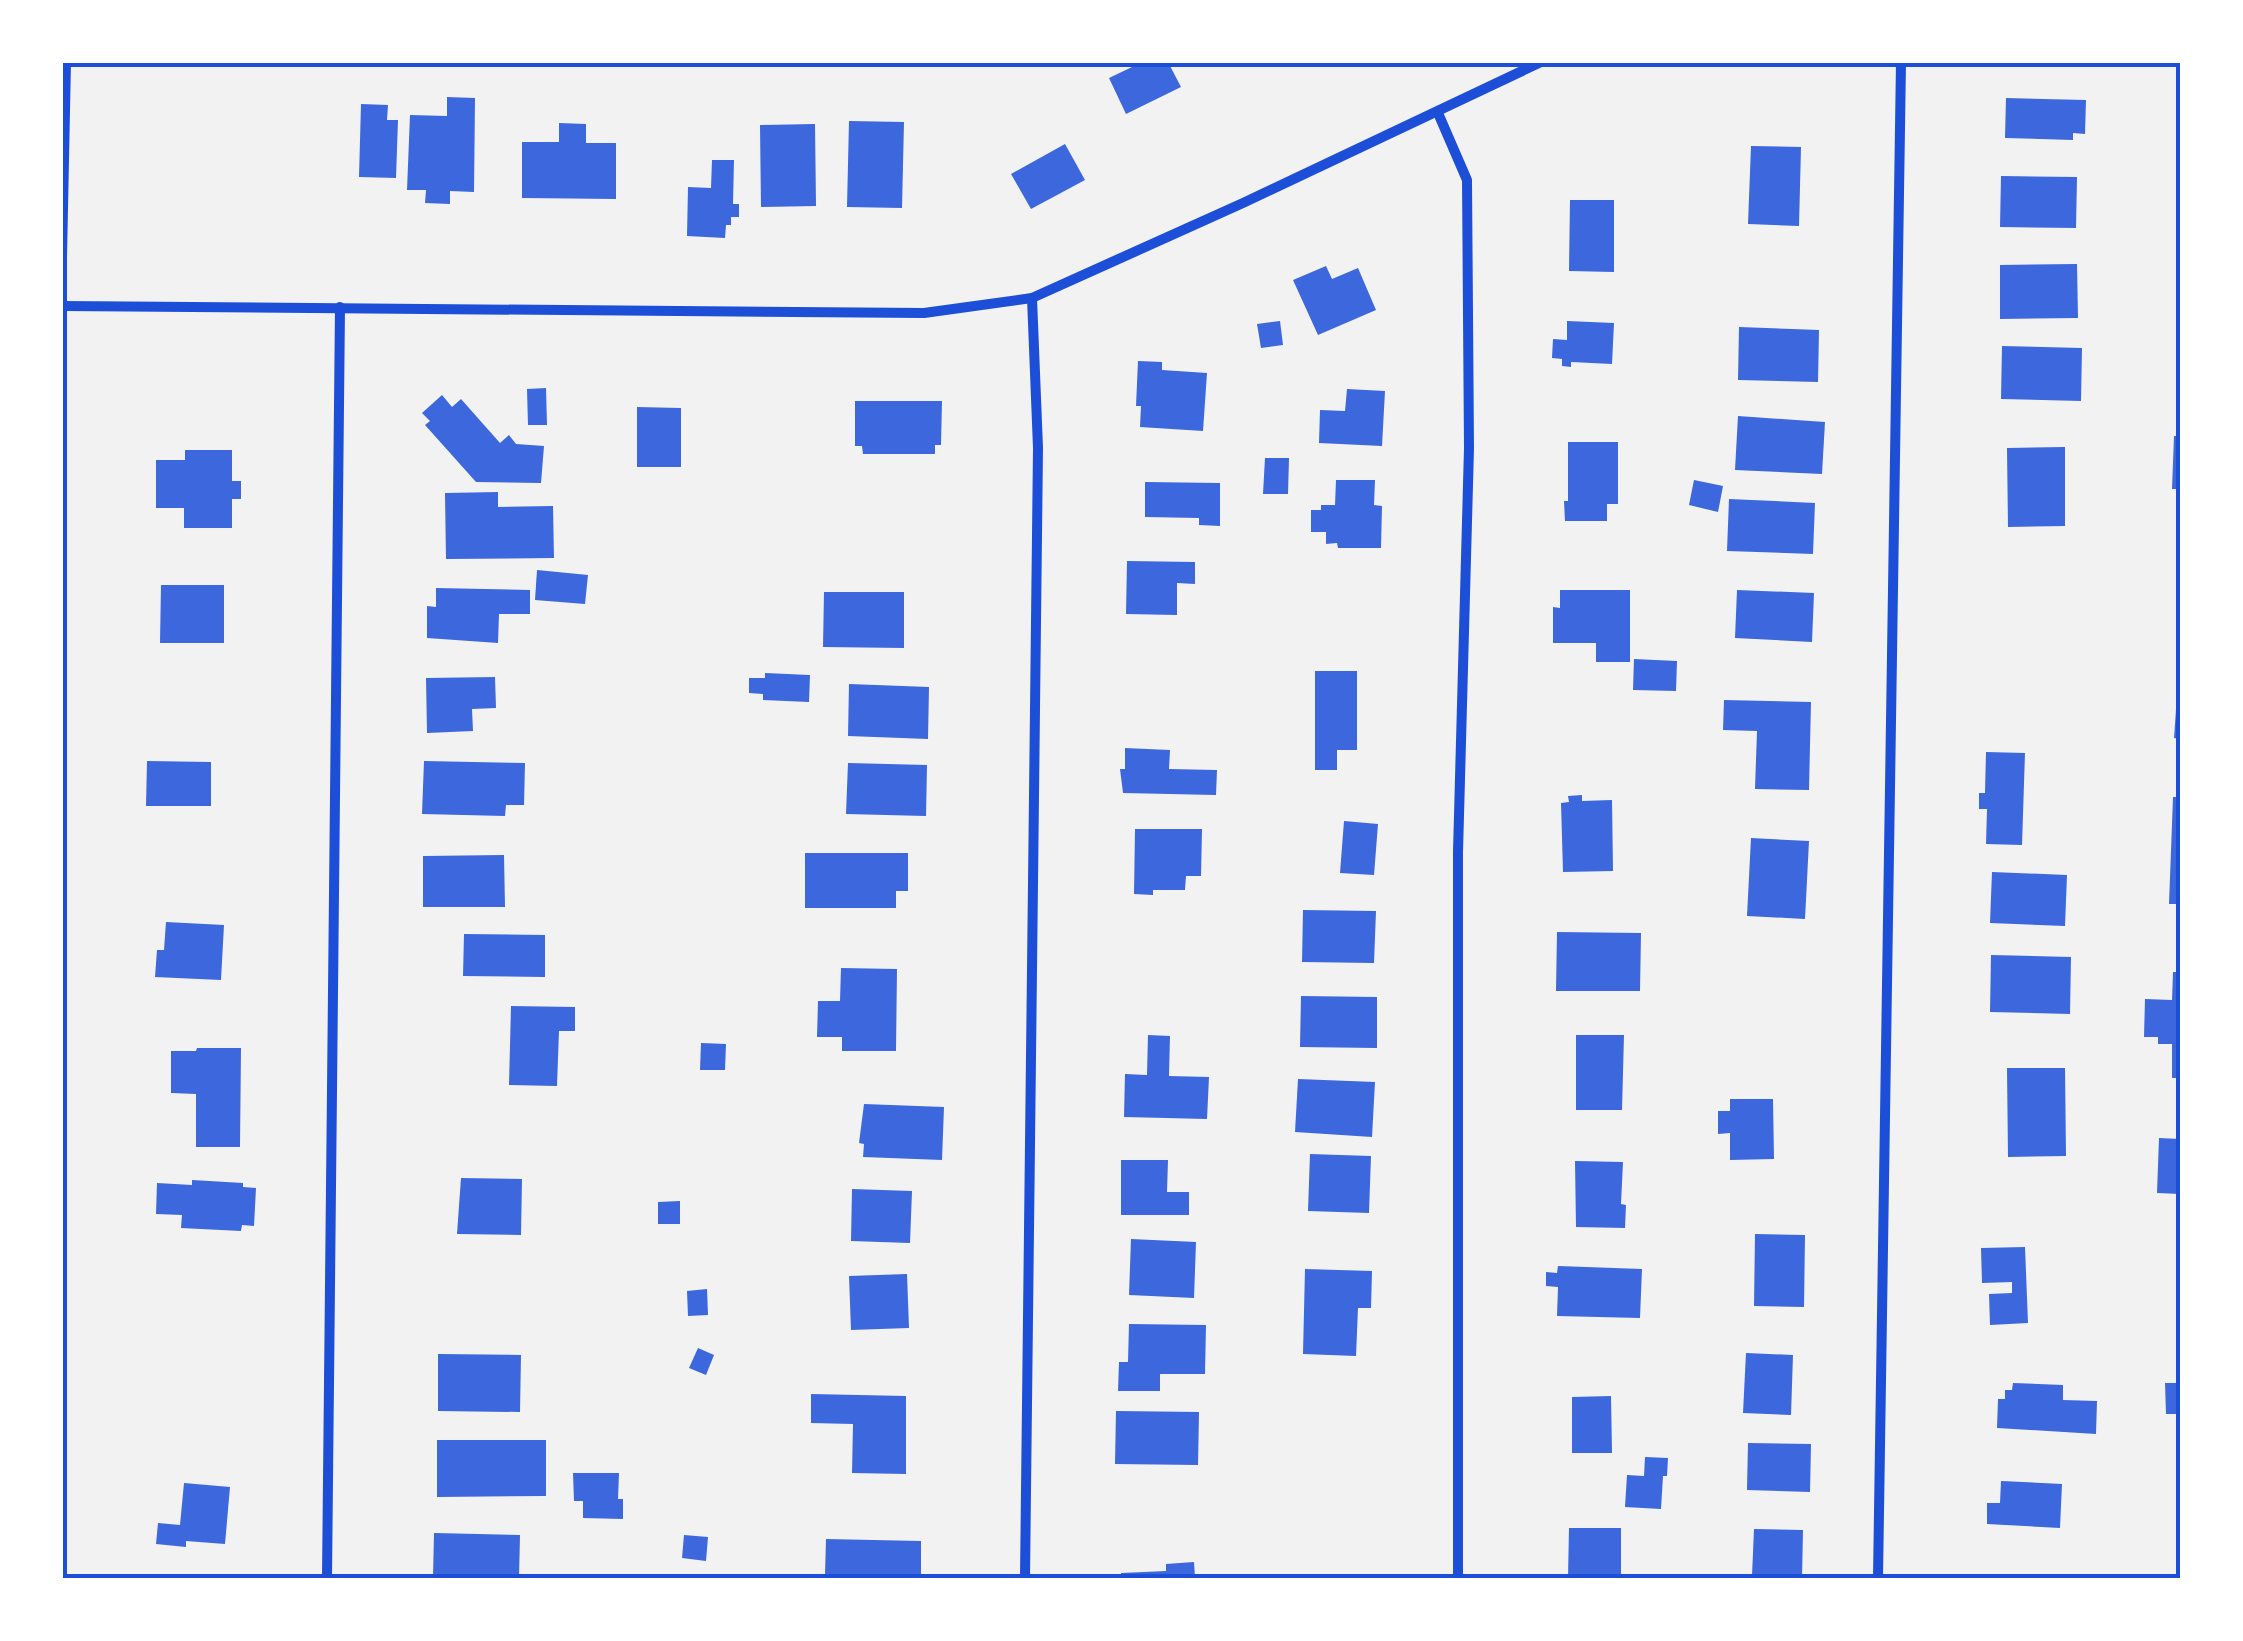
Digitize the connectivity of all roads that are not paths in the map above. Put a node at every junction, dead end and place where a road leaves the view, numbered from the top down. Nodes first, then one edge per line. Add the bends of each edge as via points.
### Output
1 (66, 62) edge
2 (1541, 62) edge
3 (1901, 62) edge
4 (1438, 112) junction
5 (62, 258) edge
6 (1032, 298) junction
7 (62, 306) edge
8 (340, 307) junction
9 (327, 1578) edge
10 (1025, 1578) edge
11 (1458, 1578) edge
12 (1878, 1578) edge

1 - 5 street
2 - 4 street
3 - 12 street
4 - 6 street
4 - 11 street via 1467,180
6 - 8 street via 924,313
6 - 10 street via 1038,448
7 - 8 street
8 - 9 street

